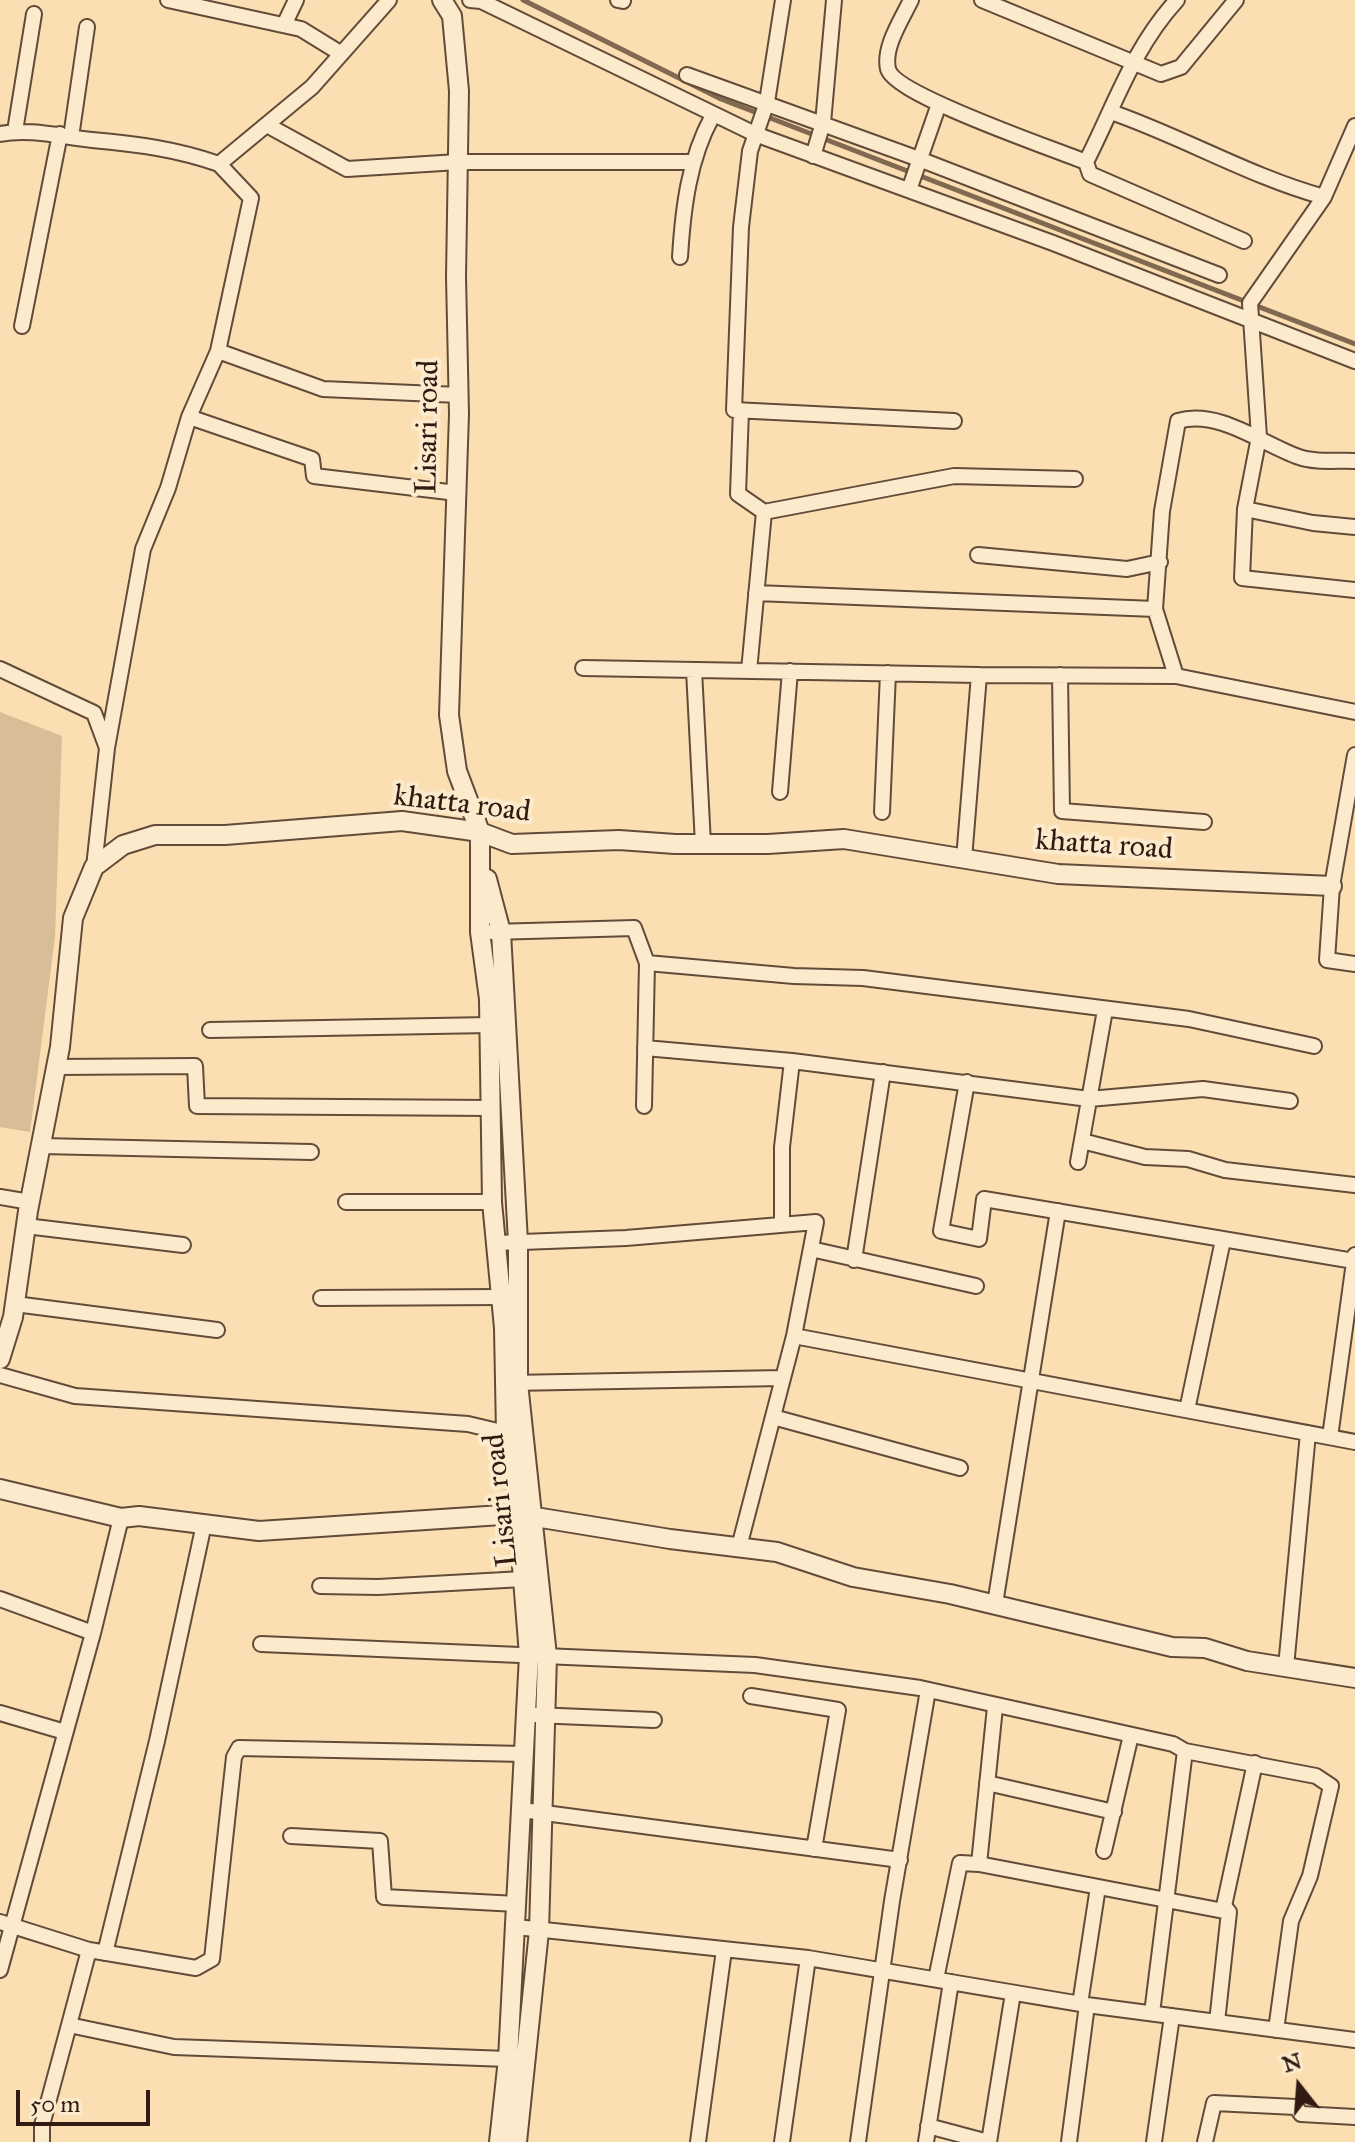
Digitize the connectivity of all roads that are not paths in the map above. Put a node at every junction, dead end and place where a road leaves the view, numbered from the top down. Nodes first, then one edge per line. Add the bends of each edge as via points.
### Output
1 (168, 0) edge
2 (296, 0) edge
3 (389, 0) edge
4 (442, 0) edge
5 (470, 0) edge
6 (783, 0) edge
7 (834, 0) edge
8 (911, 0) edge
9 (982, 0) edge
10 (1177, 0) edge
11 (1236, 0) edge
12 (34, 14) dead end
13 (284, 25) junction
14 (87, 27) dead end
15 (340, 53) junction
16 (1130, 63) junction
17 (687, 75) dead end
18 (767, 102) junction
19 (939, 104) junction
20 (1111, 112) junction
21 (712, 117) junction
22 (823, 123) junction
23 (267, 125) junction
24 (1355, 126) edge
25 (8, 133) edge
26 (755, 134) junction
27 (66, 136) junction
28 (813, 156) junction
29 (919, 159) junction
30 (458, 162) junction
31 (691, 162) junction
32 (1086, 162) junction
33 (219, 164) junction
34 (909, 190) junction
35 (1324, 197) junction
36 (1244, 241) dead end
37 (680, 257) dead end
38 (1219, 275) dead end
39 (1251, 323) junction
40 (22, 326) dead end
41 (218, 351) junction
42 (1355, 361) edge
43 (459, 395) junction
44 (741, 410) junction
45 (189, 417) junction
46 (954, 421) dead end
47 (1259, 437) junction
48 (1355, 461) edge
49 (1075, 479) dead end
50 (457, 493) junction
51 (1245, 509) junction
52 (764, 512) junction
53 (1355, 527) edge
54 (978, 555) dead end
55 (1160, 562) junction
56 (1355, 590) edge
57 (756, 593) junction
58 (1155, 609) junction
59 (583, 668) dead end
60 (0, 669) edge
61 (694, 670) junction
62 (749, 671) junction
63 (790, 671) junction
64 (888, 673) junction
65 (979, 675) junction
66 (1060, 675) junction
67 (1176, 676) junction
68 (1355, 712) edge
69 (107, 748) junction
70 (1355, 755) edge
71 (780, 792) dead end
72 (882, 812) dead end
73 (1204, 822) dead end
74 (480, 832) junction
75 (703, 844) junction
76 (480, 853) junction
77 (964, 859) junction
78 (94, 867) junction
79 (1332, 886) junction
80 (480, 932) junction
81 (501, 932) junction
82 (647, 963) junction
83 (1355, 964) edge
84 (1105, 1010) junction
85 (490, 1025) junction
86 (210, 1030) dead end
87 (1314, 1046) dead end
88 (645, 1048) junction
89 (792, 1061) junction
90 (56, 1067) junction
91 (883, 1072) junction
92 (967, 1082) junction
93 (1089, 1099) junction
94 (1290, 1101) dead end
95 (644, 1106) dead end
96 (491, 1108) junction
97 (1082, 1141) junction
98 (41, 1146) junction
99 (311, 1152) dead end
100 (1078, 1162) dead end
101 (1355, 1185) edge
102 (0, 1197) edge
103 (30, 1202) junction
104 (346, 1202) dead end
105 (492, 1202) junction
106 (1058, 1211) junction
107 (782, 1225) junction
108 (26, 1226) junction
109 (1223, 1240) junction
110 (518, 1242) junction
111 (496, 1243) junction
112 (183, 1245) dead end
113 (811, 1249) junction
114 (1355, 1254) edge
115 (854, 1260) junction
116 (1354, 1261) edge
117 (976, 1286) dead end
118 (501, 1297) junction
119 (321, 1298) dead end
120 (15, 1304) junction
121 (217, 1330) dead end
122 (794, 1336) junction
123 (2, 1349) edge
124 (0, 1375) edge
125 (782, 1378) junction
126 (1030, 1380) junction
127 (512, 1383) junction
128 (1187, 1410) junction
129 (773, 1417) junction
130 (506, 1433) junction
131 (1308, 1433) junction
132 (1330, 1437) junction
133 (1355, 1442) edge
134 (960, 1468) dead end
135 (0, 1489) edge
136 (525, 1515) junction
137 (121, 1518) junction
138 (204, 1524) junction
139 (739, 1547) junction
140 (523, 1579) junction
141 (320, 1586) dead end
142 (0, 1599) edge
143 (995, 1604) junction
144 (93, 1633) junction
145 (261, 1644) dead end
146 (538, 1656) junction
147 (1286, 1667) junction
148 (1355, 1678) edge
149 (928, 1690) junction
150 (751, 1696) dead end
151 (995, 1707) junction
152 (0, 1713) edge
153 (526, 1715) junction
154 (546, 1716) junction
155 (654, 1720) dead end
156 (65, 1732) junction
157 (1131, 1735) junction
158 (1185, 1751) junction
159 (525, 1754) junction
160 (1255, 1763) junction
161 (987, 1783) junction
162 (522, 1810) junction
163 (1114, 1812) junction
164 (542, 1813) junction
165 (291, 1836) dead end
166 (814, 1849) junction
167 (1104, 1851) dead end
168 (900, 1860) junction
169 (979, 1864) junction
170 (1098, 1887) junction
171 (1165, 1900) junction
172 (517, 1904) junction
173 (1229, 1912) junction
174 (5, 1923) edge
175 (516, 1927) junction
176 (539, 1931) junction
177 (89, 1950) junction
178 (724, 1950) junction
179 (105, 1953) junction
180 (808, 1958) junction
181 (0, 1970) edge
182 (882, 1970) junction
183 (943, 1981) junction
184 (1013, 1993) junction
185 (1084, 2004) junction
186 (1152, 2013) junction
187 (1172, 2016) junction
188 (1217, 2022) junction
189 (69, 2025) junction
190 (1276, 2030) junction
191 (1355, 2040) edge
192 (508, 2059) junction
193 (1355, 2117) edge
194 (928, 2126) junction
195 (42, 2142) edge
196 (499, 2142) edge
197 (517, 2142) edge
198 (698, 2142) edge
199 (782, 2142) edge
200 (858, 2142) edge
201 (926, 2142) edge
202 (989, 2142) edge
203 (1069, 2142) edge
204 (1154, 2142) edge
205 (1205, 2142) edge

1 - 13 street
2 - 13 street
3 - 15 street
4 - 30 street, Lisari road via 452,16
5 - 21 street
6 - 18 street
7 - 22 street
8 - 19 street via 889,48 887,67 893,79
9 - 16 street
10 - 16 street
11 - 16 street via 1181,67 1161,74
12 - 25 street
13 - 15 street via 301,29
14 - 27 street
15 - 23 street via 312,87
16 - 20 street
17 - 18 street
18 - 22 street
18 - 26 street
19 - 29 street
19 - 32 street
20 - 32 street
20 - 35 street
21 - 26 street
21 - 31 street
22 - 28 street
22 - 29 street
23 - 30 street via 347,169
23 - 33 street
24 - 35 street
25 - 27 street
26 - 28 street
26 - 44 street via 741,227 734,410
27 - 33 street via 157,146
27 - 40 street
28 - 34 street
29 - 34 street
29 - 38 street
30 - 31 street
30 - 43 street, Lisari road
31 - 37 street
32 - 36 street via 1090,174
33 - 41 street via 251,198
34 - 39 street
35 - 39 street via 1250,303
39 - 42 street
39 - 47 street
41 - 43 street via 323,389
41 - 45 street
43 - 50 street, Lisari road
44 - 46 street
44 - 52 street via 738,494
45 - 50 street via 312,459 314,476
45 - 69 street via 143,549
47 - 48 street via 1302,459
47 - 51 street
47 - 55 street via 1196,416 1178,421 1162,511
49 - 52 street via 954,476
50 - 74 street, Lisari road via 449,715 457,771
51 - 53 street
51 - 56 street via 1242,578
52 - 57 street
54 - 55 street via 1127,569
55 - 58 street
57 - 58 street
57 - 62 street
58 - 67 street
59 - 61 street
60 - 69 street via 94,713
61 - 62 street
61 - 75 street
62 - 63 street
63 - 64 street
63 - 71 street
64 - 65 street
64 - 72 street
65 - 66 street
65 - 77 street
66 - 67 street
66 - 73 street via 1062,811
67 - 68 street
69 - 78 street
70 - 79 street
74 - 75 street, khatta road via 512,844
74 - 76 street, Lisari road
74 - 78 street, khatta road via 402,821 155,835 123,845
75 - 77 street, khatta road via 844,839
76 - 80 street, Lisari road
76 - 81 street, Lisari road
77 - 79 street, khatta road via 1058,874
78 - 90 street via 73,918
79 - 83 street via 1327,960
80 - 81 street
80 - 85 street, Lisari road
81 - 82 street via 634,928
81 - 110 street, Lisari road
82 - 84 street via 863,978
82 - 88 street
84 - 87 street via 1189,1019
84 - 93 street
85 - 86 street
85 - 96 street, Lisari road
88 - 89 street
88 - 95 street
89 - 91 street
89 - 107 street via 782,1147
90 - 96 street via 195,1066 197,1106
90 - 98 street
91 - 92 street
91 - 115 street
92 - 93 street
92 - 106 street via 941,1231 979,1239 984,1199
93 - 94 street via 1203,1089
93 - 97 street
96 - 105 street, Lisari road
97 - 100 street
97 - 101 street via 1225,1170
98 - 99 street
98 - 103 street
102 - 103 street
103 - 108 street
104 - 105 street
105 - 111 street, Lisari road
106 - 109 street
106 - 126 street
107 - 110 street
107 - 113 street via 816,1222
108 - 112 street
108 - 120 street
109 - 116 street
109 - 128 street
110 - 111 street
110 - 127 street, Lisari road
111 - 118 street, Lisari road
113 - 115 street
113 - 122 street
114 - 116 street
115 - 117 street
116 - 132 street
118 - 119 street
118 - 127 street, Lisari road
120 - 121 street
120 - 123 street
122 - 125 street
122 - 126 street
124 - 130 street via 75,1396 468,1424
125 - 127 street
125 - 129 street
126 - 128 street
126 - 143 street
127 - 130 street, Lisari road
127 - 136 street, Lisari road
128 - 131 street
129 - 134 street
129 - 139 street
130 - 136 street, Lisari road
131 - 132 street
131 - 147 street
132 - 133 street
135 - 137 street
136 - 138 street via 259,1531
136 - 139 street
136 - 140 street, Lisari road
136 - 146 street, Lisari road
137 - 138 street
137 - 144 street
138 - 179 street
139 - 143 street via 777,1552 853,1577
140 - 141 street
140 - 146 street, Lisari road
142 - 144 street
143 - 147 street via 1172,1647 1205,1648
144 - 156 street
145 - 146 street
146 - 149 street via 755,1665
146 - 153 street, Lisari road
146 - 154 street, Lisari road
147 - 148 street
149 - 151 street
149 - 168 street
150 - 166 street via 838,1710
151 - 157 street
151 - 161 street
152 - 156 street
153 - 154 street
153 - 159 street, Lisari road
154 - 155 street
154 - 164 street, Lisari road
156 - 174 street
157 - 158 street
157 - 163 street
158 - 160 street
158 - 171 street
159 - 162 street, Lisari road
159 - 179 street via 239,1748 212,1959 196,1968
160 - 173 street via 1224,1906
160 - 190 street via 1316,1776 1331,1786 1310,1876 1291,1921
161 - 163 street
161 - 169 street
162 - 164 street
162 - 172 street, Lisari road
163 - 167 street
164 - 166 street
164 - 176 street, Lisari road
165 - 172 street via 380,1841 384,1897
166 - 168 street
168 - 182 street
169 - 170 street
169 - 183 street via 960,1863
170 - 171 street
170 - 185 street
171 - 173 street
171 - 186 street
172 - 175 street, Lisari road
173 - 188 street
174 - 177 street
174 - 181 street
175 - 176 street
175 - 192 street, Lisari road
176 - 178 street
176 - 197 street, Lisari road
177 - 179 street
177 - 189 street
178 - 180 street
178 - 198 street
180 - 182 street
180 - 199 street
182 - 183 street
182 - 200 street
183 - 184 street
183 - 194 street
184 - 185 street
184 - 202 street
185 - 186 street
185 - 203 street
186 - 187 street
187 - 188 street
187 - 204 street
188 - 190 street
189 - 192 street via 174,2047
189 - 195 street
190 - 191 street
192 - 196 street, Lisari road
193 - 205 street via 1301,2114 1296,2107 1214,2103
194 - 201 street
194 - 202 street

